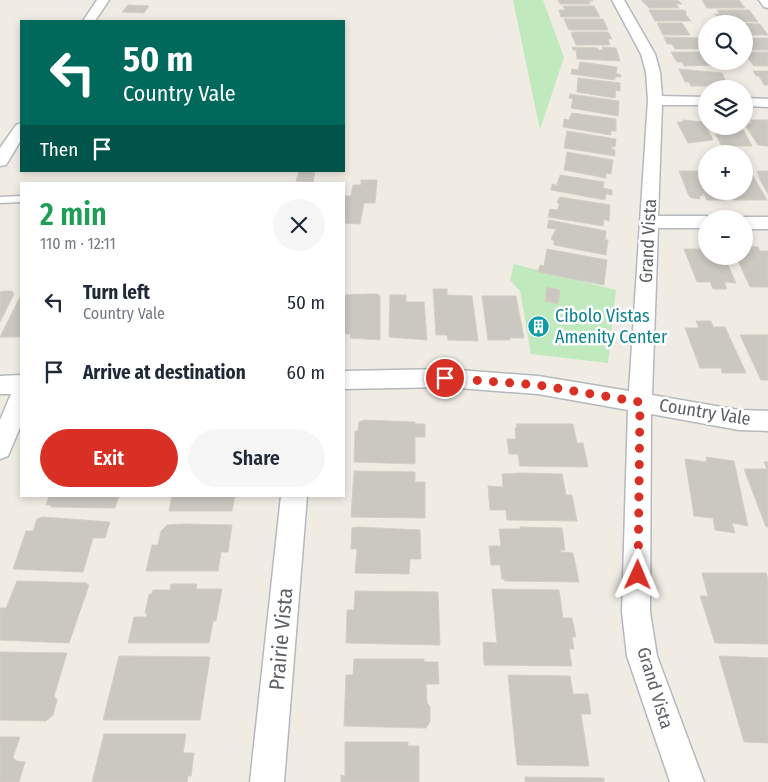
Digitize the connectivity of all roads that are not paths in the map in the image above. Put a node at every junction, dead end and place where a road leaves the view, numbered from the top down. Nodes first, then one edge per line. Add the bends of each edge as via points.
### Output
1 (103, 0) edge
2 (618, 0) edge
3 (765, 0) edge
4 (768, 4) edge
5 (90, 20) edge
6 (655, 100) junction
7 (698, 101) edge
8 (753, 102) edge
9 (768, 103) edge
10 (20, 129) edge
11 (1, 157) edge
12 (20, 199) edge
13 (0, 200) edge
14 (648, 222) junction
15 (698, 222) edge
16 (753, 223) edge
17 (768, 223) edge
18 (345, 380) edge
19 (20, 384) edge
20 (0, 385) edge
21 (20, 400) edge
22 (640, 402) junction
23 (768, 421) edge
24 (0, 448) edge
25 (294, 497) edge
26 (267, 782) edge
27 (687, 782) edge

1 - 5 street
2 - 6 street, Grand Vista via 648,54
3 - 4 street
6 - 7 street
6 - 14 street, Grand Vista
8 - 9 street
10 - 11 street
12 - 13 lane
14 - 15 street
14 - 22 street, Grand Vista
16 - 17 street
18 - 22 street, Country Vale via 445,378 538,385
19 - 20 street
21 - 24 street
22 - 23 street, Country Vale via 739,420
22 - 27 street, Grand Vista via 636,612 642,656
25 - 26 street, Prairie Vista

